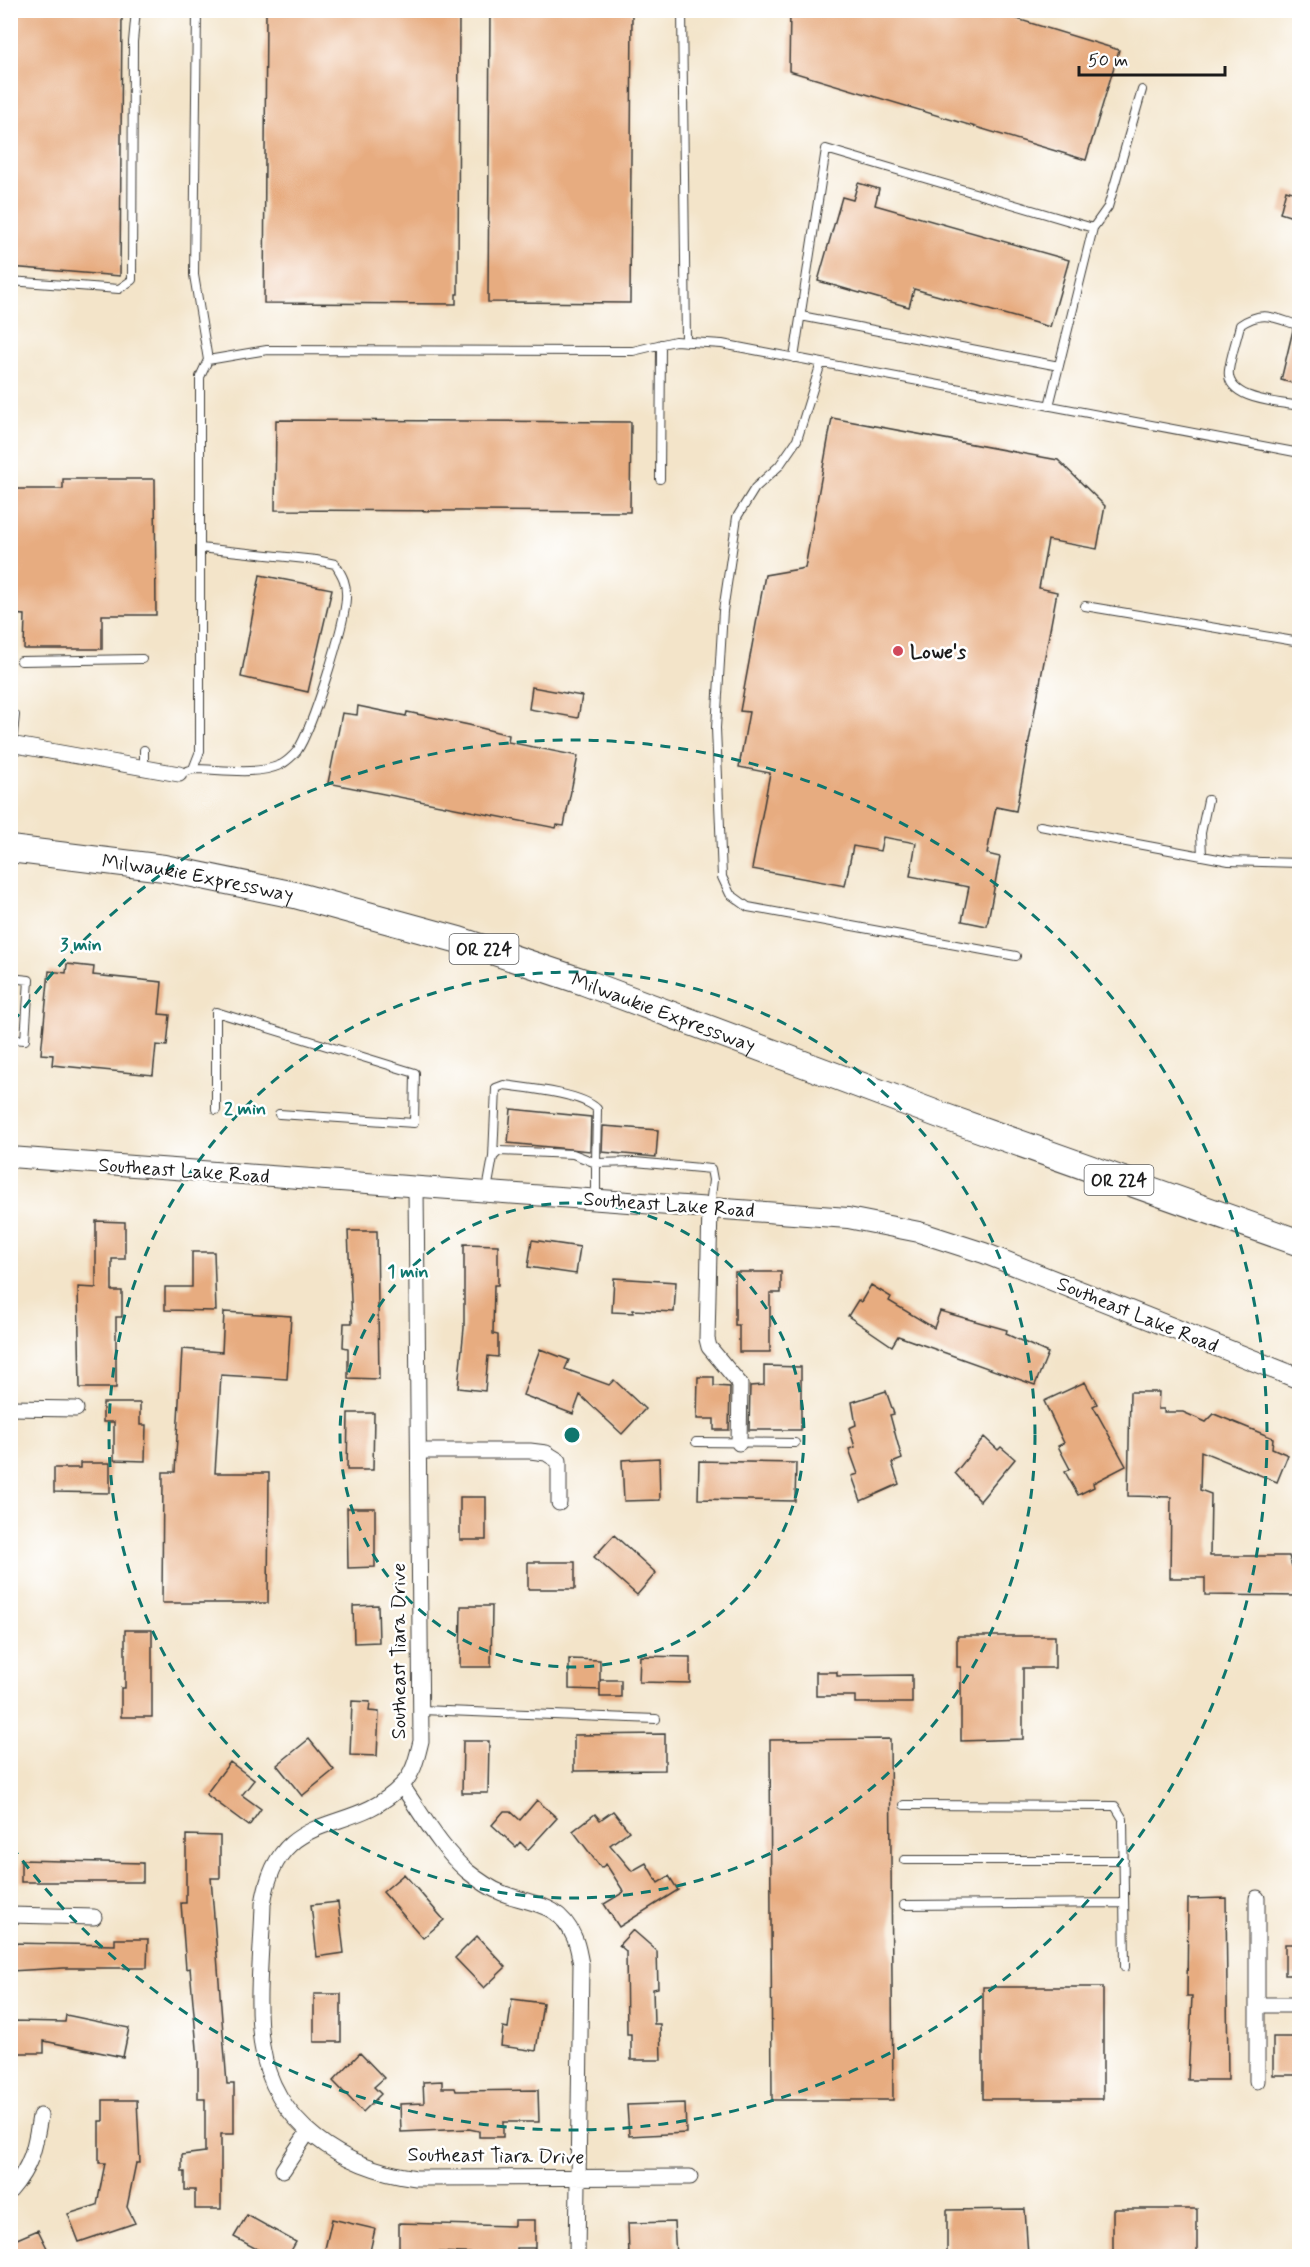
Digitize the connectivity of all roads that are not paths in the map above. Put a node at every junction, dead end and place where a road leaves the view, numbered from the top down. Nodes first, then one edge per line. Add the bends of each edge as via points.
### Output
1 (136, 10) edge
2 (196, 10) edge
3 (682, 10) edge
4 (1142, 90) dead end
5 (1093, 228) junction
6 (10, 281) edge
7 (801, 316) junction
8 (1299, 326) edge
9 (686, 342) junction
10 (661, 344) junction
11 (794, 358) junction
12 (208, 360) junction
13 (821, 363) junction
14 (1059, 366) junction
15 (1049, 406) junction
16 (1299, 406) edge
17 (1299, 453) edge
18 (660, 478) dead end
19 (200, 548) junction
20 (1085, 606) dead end
21 (1299, 642) edge
22 (142, 659) dead end
23 (21, 661) dead end
24 (15, 715) dead end
25 (11, 744) edge
26 (144, 750) dead end
27 (144, 768) junction
28 (186, 772) junction
29 (1208, 800) dead end
30 (1040, 826) dead end
31 (10, 849) edge
32 (1202, 856) junction
33 (1299, 863) edge
34 (1016, 957) dead end
35 (10, 978) edge
36 (10, 1039) edge
37 (216, 1110) dead end
38 (279, 1114) dead end
39 (496, 1154) junction
40 (10, 1157) edge
41 (596, 1163) junction
42 (416, 1187) junction
43 (487, 1192) junction
44 (596, 1200) junction
45 (710, 1207) junction
46 (1299, 1243) edge
47 (1299, 1379) edge
48 (10, 1408) edge
49 (76, 1409) dead end
50 (696, 1442) dead end
51 (740, 1443) junction
52 (795, 1443) dead end
53 (419, 1451) junction
54 (560, 1503) dead end
55 (421, 1710) junction
56 (656, 1719) dead end
57 (402, 1786) junction
58 (904, 1805) dead end
59 (904, 1860) dead end
60 (1124, 1860) junction
61 (1257, 1898) dead end
62 (1124, 1903) junction
63 (904, 1905) dead end
64 (10, 1915) edge
65 (94, 1917) dead end
66 (1125, 1966) dead end
67 (1257, 2005) junction
68 (1299, 2005) edge
69 (1257, 2081) dead end
70 (40, 2116) dead end
71 (308, 2132) junction
72 (283, 2170) dead end
73 (576, 2177) junction
74 (690, 2177) dead end
75 (10, 2191) edge
76 (577, 2256) edge

1 - 6 lane via 132,280 119,289
2 - 12 lane via 194,275
3 - 9 lane
4 - 5 lane via 1108,207
5 - 7 lane via 826,149
5 - 14 lane
7 - 11 lane
7 - 14 lane
8 - 16 lane via 1267,315 1254,316 1240,325 1228,372 1232,385 1244,395
9 - 10 lane
9 - 11 lane via 722,344
10 - 12 lane via 633,351 267,350
10 - 18 lane
11 - 13 lane
12 - 19 lane via 200,377
13 - 15 lane
13 - 34 lane via 797,440 779,466 755,488 737,517 723,611 716,728 722,877 730,894 748,907
14 - 15 lane
15 - 17 lane
19 - 28 lane via 200,751
19 - 28 lane via 335,564 345,579 346,599 330,663 297,752 280,765 256,770
20 - 21 lane
22 - 23 lane
24 - 25 lane
25 - 27 street
26 - 27 lane
27 - 28 street
29 - 32 lane via 1201,832
30 - 32 lane
31 - 46 highway, Milwaukie Expressway / OR 224 via 164,868 295,895 459,940
32 - 33 lane
35 - 36 lane via 29,980 25,1040
37 - 38 lane via 216,1012 415,1073 414,1123
39 - 41 lane via 573,1154
39 - 41 lane via 494,1096 496,1088 504,1085 592,1103 598,1117
39 - 43 lane
40 - 42 street, Southeast Lake Road
41 - 44 lane
41 - 45 lane via 635,1162 711,1169
42 - 43 street, Southeast Lake Road
42 - 53 street, Southeast Tiara Drive
43 - 44 street, Southeast Lake Road
44 - 45 street, Southeast Lake Road
45 - 47 street, Southeast Lake Road via 848,1218 918,1232 984,1253
45 - 51 street via 709,1347 740,1384
48 - 49 street
50 - 51 lane
51 - 52 lane
53 - 54 street via 546,1454 559,1461
53 - 55 street, Southeast Tiara Drive
55 - 56 lane
55 - 57 street, Southeast Tiara Drive via 421,1741 415,1766
57 - 71 street, Southeast Tiara Drive via 380,1803 298,1838 278,1858 266,1883 262,1904 262,2047 278,2092
57 - 73 street via 444,1847 465,1869 502,1893 549,1908 575,1938 581,1964
58 - 60 lane via 1114,1806 1123,1820
59 - 60 lane
60 - 62 lane
61 - 67 street
62 - 63 lane
62 - 66 lane
64 - 65 street
67 - 68 street
67 - 69 street
70 - 75 street via 26,2172
71 - 72 street
71 - 73 street, Southeast Tiara Drive via 344,2158 386,2174 416,2178
73 - 74 street, Southeast Tiara Drive
73 - 76 street

